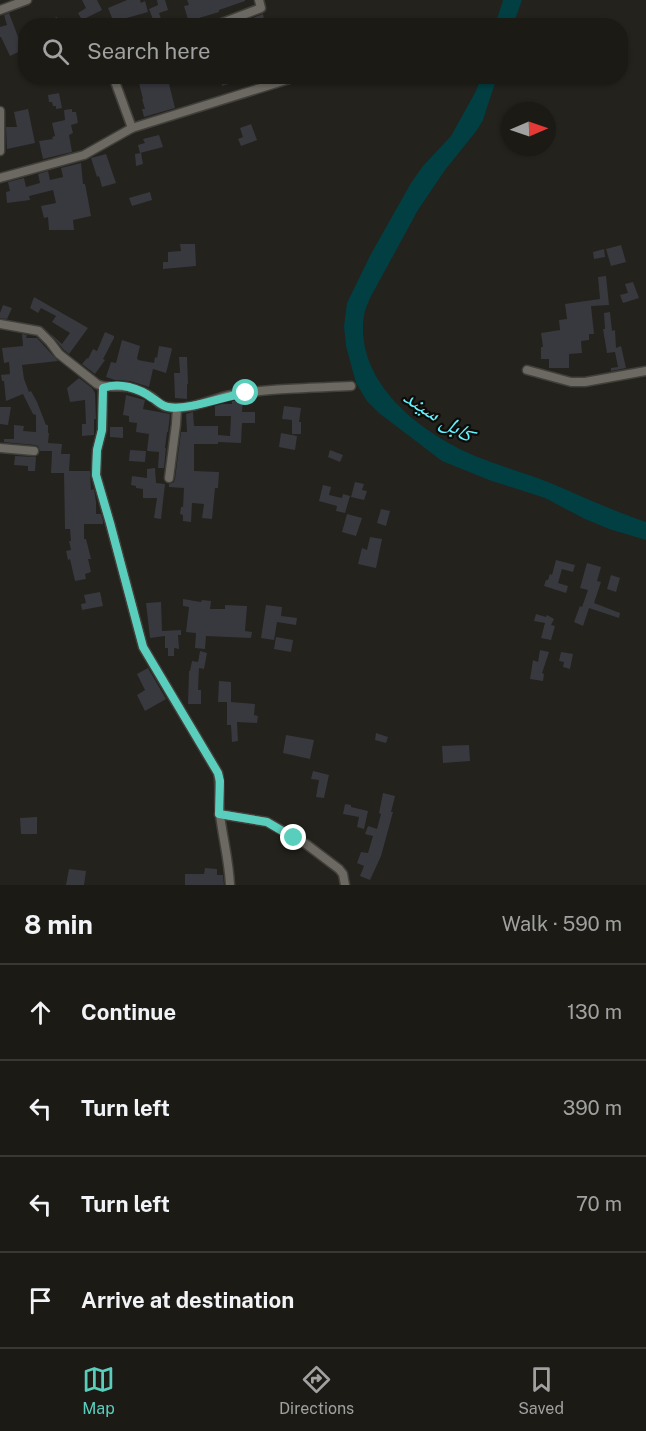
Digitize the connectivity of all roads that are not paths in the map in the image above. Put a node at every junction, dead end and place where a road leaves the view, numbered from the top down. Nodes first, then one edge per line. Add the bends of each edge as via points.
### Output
1 (27, 0) edge
2 (259, 0) edge
3 (0, 10) edge
4 (235, 18) edge
5 (116, 84) edge
6 (273, 84) edge
7 (0, 111) edge
8 (132, 128) junction
9 (0, 151) edge
10 (0, 178) edge
11 (0, 324) edge
12 (527, 370) dead end
13 (646, 371) edge
14 (351, 386) dead end
15 (103, 388) junction
16 (177, 408) junction
17 (0, 448) edge
18 (33, 451) dead end
19 (169, 478) dead end
20 (219, 814) junction
21 (230, 885) edge
22 (345, 885) edge

1 - 3 street
2 - 4 street via 261,8
5 - 8 street
6 - 8 street
7 - 9 street
8 - 10 street via 84,155
11 - 15 street via 39,331 59,354
12 - 13 street via 585,382
14 - 16 street via 231,395
15 - 16 street via 128,387 160,404
15 - 20 street via 96,475 143,647 218,773
16 - 19 street
17 - 18 street
20 - 21 street
20 - 22 street via 267,822 306,843 339,868

